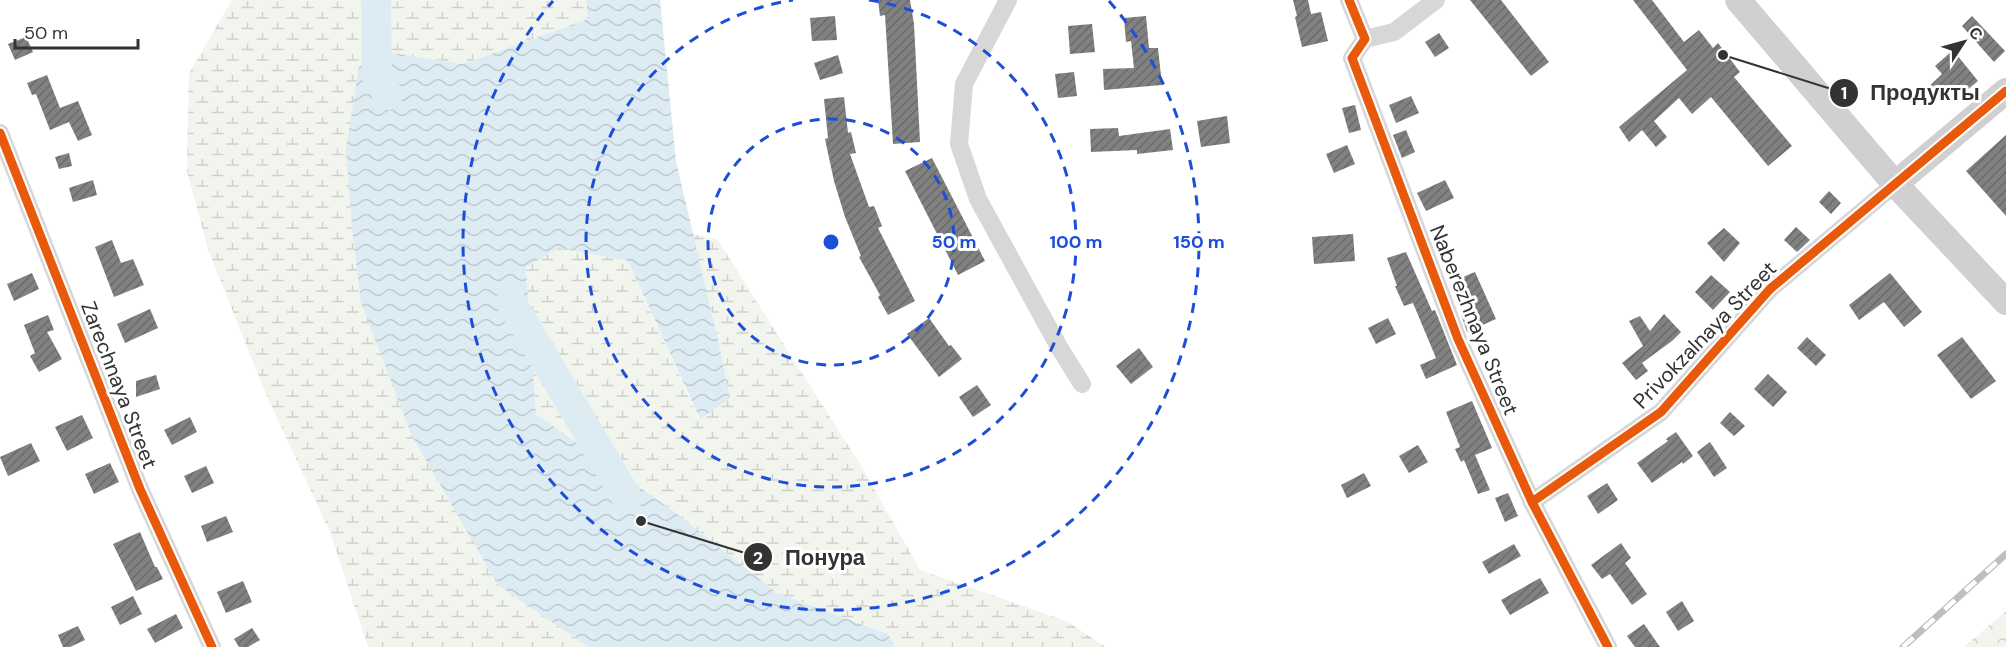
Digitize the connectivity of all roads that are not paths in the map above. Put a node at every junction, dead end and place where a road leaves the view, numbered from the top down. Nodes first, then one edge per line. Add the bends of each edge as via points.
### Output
1 (1008, 0) edge
2 (1349, 0) edge
3 (1436, 0) edge
4 (1738, 0) edge
5 (1365, 39) junction
6 (2006, 91) edge
7 (2, 143) edge
8 (1895, 184) junction
9 (2006, 302) edge
10 (1082, 384) dead end
11 (1532, 502) junction
12 (212, 647) edge
13 (1608, 647) edge

1 - 10 street via 964,84 959,144 978,199
2 - 5 street
3 - 5 street via 1394,32
4 - 8 main road
5 - 11 street, Naberezhnaya Street via 1352,58 1458,339
6 - 8 main road, Privokzalnaya Street
7 - 12 street, Zarechnaya Street via 140,489
8 - 9 main road
8 - 11 street, Privokzalnaya Street via 1770,289 1661,412
11 - 13 street, Naberezhnaya Street

